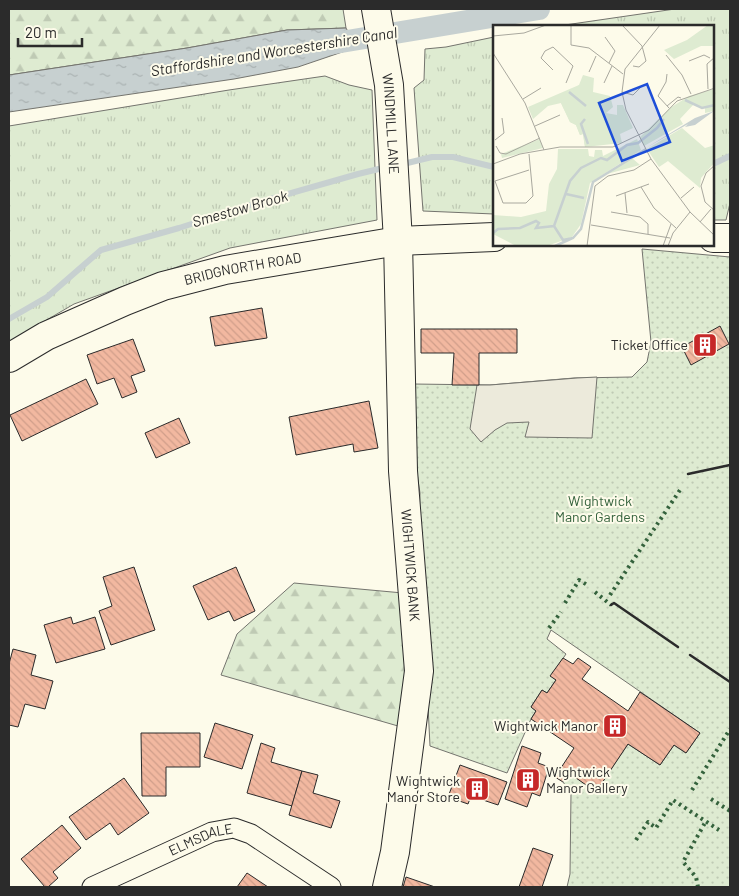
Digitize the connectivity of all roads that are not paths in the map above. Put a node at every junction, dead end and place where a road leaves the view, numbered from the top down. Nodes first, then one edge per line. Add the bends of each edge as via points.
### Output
1 (376, 9) edge
2 (493, 237) edge
3 (714, 238) edge
4 (730, 238) edge
5 (398, 241) junction
6 (9, 358) edge
7 (92, 887) edge
8 (331, 887) edge
9 (387, 887) edge

1 - 5 main road, WINDMILL LANE via 389,85
2 - 5 main road, BRIDGNORTH ROAD
3 - 4 main road
5 - 6 main road, BRIDGNORTH ROAD via 225,270 163,286 46,336
5 - 9 main road, WIGHTWICK BANK via 403,471 419,671 395,852
7 - 8 street, ELMSDALE via 212,832 234,828 252,834

